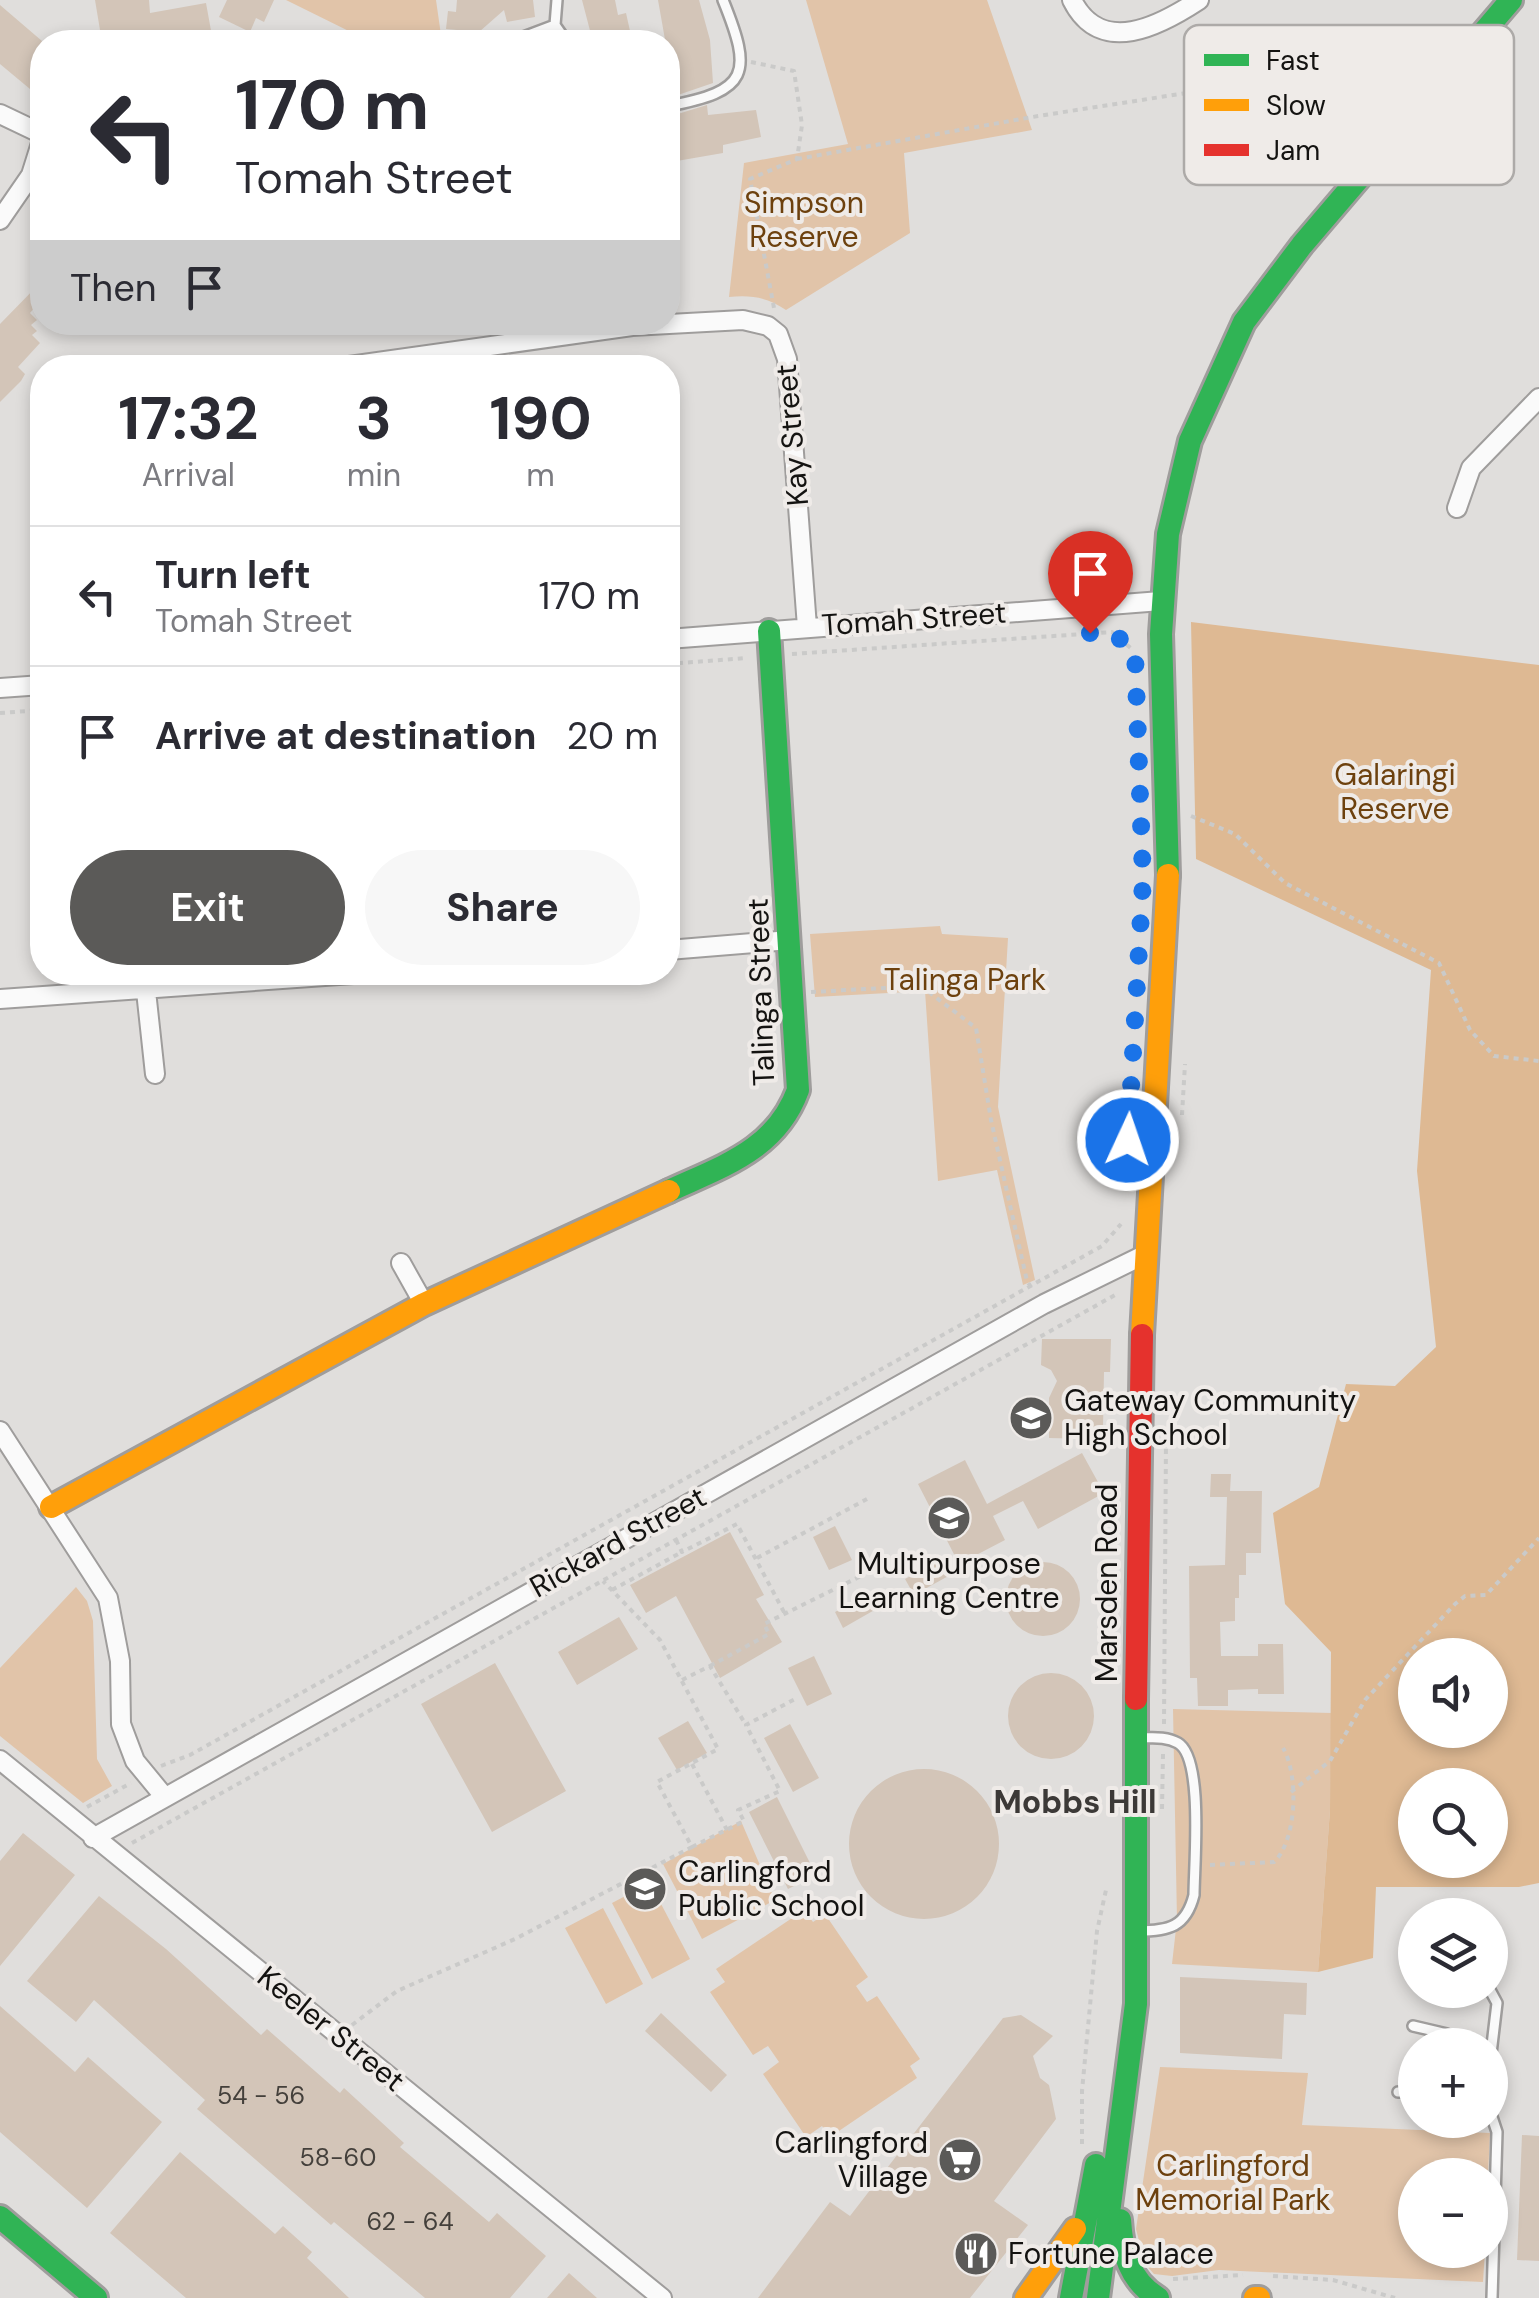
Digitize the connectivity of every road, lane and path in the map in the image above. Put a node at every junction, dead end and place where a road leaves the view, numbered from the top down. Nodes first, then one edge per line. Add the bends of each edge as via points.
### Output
1 (557, 0) edge
2 (723, 0) edge
3 (1072, 0) edge
4 (1199, 0) edge
5 (1512, 0) edge
6 (1490, 25) edge
7 (554, 26) junction
8 (543, 30) edge
9 (558, 30) edge
10 (742, 60) junction
11 (1184, 94) edge
12 (680, 103) edge
13 (0, 114) edge
14 (30, 130) edge
15 (796, 159) junction
16 (30, 176) edge
17 (1353, 185) edge
18 (0, 220) edge
19 (680, 323) edge
20 (778, 334) junction
21 (568, 335) edge
22 (427, 355) edge
23 (1539, 398) edge
24 (1457, 508) dead end
25 (1132, 576) dead end
26 (1062, 588) dead end
27 (1162, 601) junction
28 (807, 627) junction
29 (769, 631) junction
30 (680, 638) edge
31 (1135, 652) dead end
32 (771, 656) junction
33 (680, 663) edge
34 (30, 687) edge
35 (0, 688) edge
36 (30, 711) edge
37 (0, 713) edge
38 (1190, 800) dead end
39 (1167, 807) junction
40 (1191, 816) junction
41 (790, 940) junction
42 (680, 949) edge
43 (809, 976) dead end
44 (221, 985) edge
45 (146, 991) junction
46 (0, 1000) edge
47 (1539, 1061) edge
48 (1185, 1064) dead end
49 (155, 1074) dead end
50 (1182, 1125) dead end
51 (1124, 1216) dead end
52 (1146, 1254) junction
53 (401, 1263) dead end
54 (1033, 1288) junction
55 (1115, 1296) dead end
56 (424, 1304) junction
57 (0, 1431) edge
58 (867, 1499) dead end
59 (51, 1507) junction
60 (1539, 1538) edge
61 (676, 1540) junction
62 (682, 1552) junction
63 (757, 1558) junction
64 (864, 1560) dead end
65 (603, 1581) junction
66 (611, 1590) junction
67 (785, 1614) junction
68 (710, 1666) junction
69 (681, 1680) junction
70 (797, 1698) dead end
71 (746, 1725) junction
72 (1136, 1738) junction
73 (1283, 1748) dead end
74 (0, 1760) edge
75 (692, 1763) junction
76 (146, 1774) junction
77 (1291, 1792) junction
78 (163, 1795) junction
79 (87, 1808) dead end
80 (727, 1830) junction
81 (93, 1838) junction
82 (128, 1845) dead end
83 (692, 1847) junction
84 (1194, 1866) junction
85 (1104, 1910) dead end
86 (1135, 1932) junction
87 (1133, 1960) junction
88 (1413, 2026) dead end
89 (1422, 2028) edge
90 (342, 2036) junction
91 (1497, 2138) edge
92 (1082, 2150) dead end
93 (1113, 2181) junction
94 (0, 2217) edge
95 (1084, 2217) junction
96 (96, 2298) edge
97 (662, 2298) edge
98 (1026, 2298) edge
99 (1071, 2298) edge
100 (1098, 2298) edge
101 (1158, 2298) edge
102 (1492, 2298) edge

1 - 7 lane
2 - 10 lane
3 - 4 street via 1090,21 1128,33 1151,29
5 - 6 main road, Marsden Road
7 - 8 lane
7 - 9 lane
10 - 12 lane via 723,92
10 - 15 path via 794,71 802,125
11 - 15 path
13 - 14 street
15 - 20 path via 750,179
16 - 18 street
17 - 27 main road, Marsden Road via 1244,322 1190,441 1168,534
19 - 20 street, Kay Street via 743,320
20 - 28 street, Kay Street via 787,359
21 - 22 street, Kay Street
23 - 24 street via 1471,468
25 - 26 path
27 - 28 street, Tomah Street
27 - 39 main road, Marsden Road
28 - 29 street, Tomah Street
29 - 30 street, Tomah Street
29 - 32 main road, Talinga Street
31 - 32 path, Tomah Street via 1112,632
32 - 33 path, Tomah Street
32 - 41 main road, Talinga Street
34 - 35 street
36 - 37 path
38 - 40 path
39 - 40 path
39 - 52 main road, Marsden Road
40 - 47 path via 1235,834 1285,883 1439,963 1470,1030 1494,1056
41 - 42 street
41 - 56 main road, Talinga Street via 798,1090 767,1141
43 - 54 path via 810,992 921,986 976,1028 1026,1281
44 - 45 street
45 - 46 street
45 - 49 street
48 - 50 path
51 - 54 path, Rickard Street via 1120,1230 1102,1246
52 - 72 main road, Marsden Road
52 - 78 street, Rickard Street via 1044,1304
53 - 56 street
54 - 76 path, Rickard Street
55 - 61 path, Rickard Street
56 - 59 main road, Talinga Street
57 - 59 street
58 - 63 path
59 - 76 street via 108,1598 122,1724
60 - 77 path via 1486,1595 1454,1604 1365,1700 1330,1761
61 - 62 path
61 - 65 path, Rickard Street
62 - 63 path via 737,1524
62 - 66 path
63 - 67 path
64 - 67 path via 863,1575
65 - 66 path
65 - 82 path, Rickard Street
66 - 69 path via 660,1640
67 - 68 path via 764,1624 770,1634
68 - 69 path
68 - 71 path
69 - 75 path via 718,1749
70 - 71 path
71 - 80 path via 780,1792 738,1810 744,1822
72 - 84 lane via 1164,1738 1187,1751 1194,1765
72 - 86 main road, Marsden Road
73 - 77 path
74 - 81 street, Keeler Street
75 - 80 path
75 - 83 path via 657,1782
76 - 78 street
76 - 79 path, Rickard Street
77 - 84 path via 1285,1850 1274,1862
78 - 81 street, Rickard Street
80 - 83 path
81 - 90 street, Keeler Street
83 - 90 path via 515,1939 397,1991
84 - 86 lane via 1194,1895 1181,1924
85 - 92 path via 1082,2091
86 - 87 main road, Marsden Road
87 - 93 main road, Marsden Road via 1135,2021
87 - 95 main road, Marsden Road via 1119,1999
88 - 89 lane
90 - 97 street, Keeler Street
91 - 102 lane
93 - 100 main road, Marsden Road
93 - 101 main road via 1126,2261 1140,2285
94 - 96 main road
95 - 98 main road
95 - 99 main road, Marsden Road

